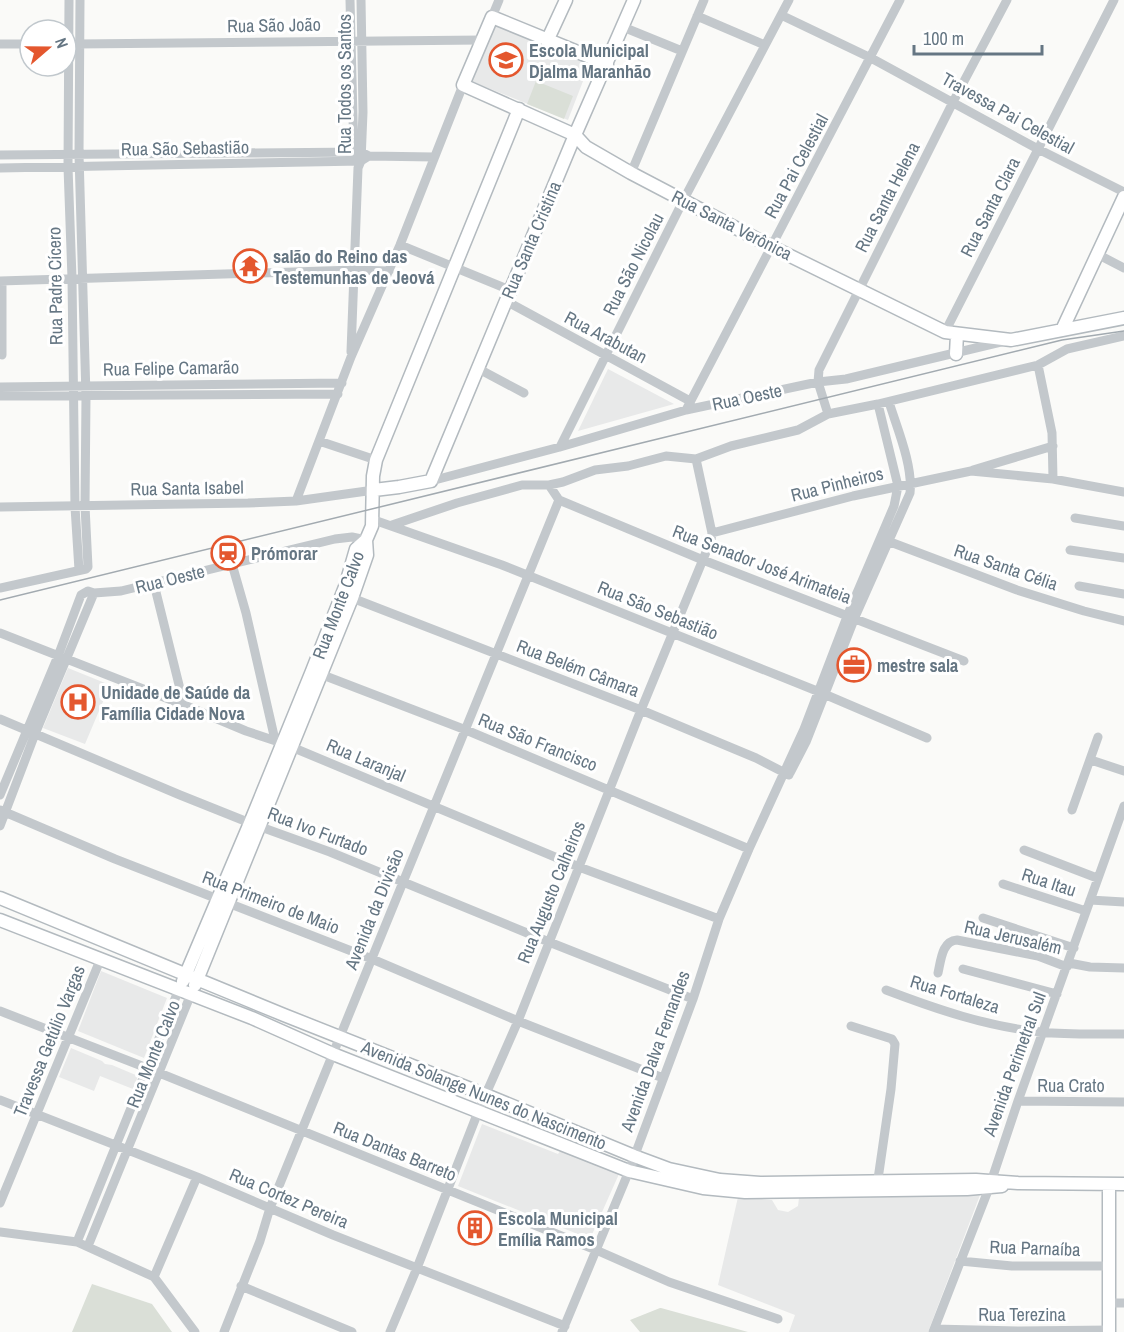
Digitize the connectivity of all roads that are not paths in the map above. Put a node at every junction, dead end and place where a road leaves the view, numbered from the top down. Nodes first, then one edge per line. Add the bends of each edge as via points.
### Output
1 (69, 0) edge
2 (80, 0) edge
3 (350, 0) edge
4 (361, 0) edge
5 (499, 0) edge
6 (566, 0) edge
7 (634, 0) edge
8 (704, 0) edge
9 (789, 0) edge
10 (900, 0) edge
11 (1007, 0) edge
12 (1114, 0) edge
13 (780, 15) junction
14 (697, 16) junction
15 (492, 17) junction
16 (69, 18) edge
17 (623, 27) junction
18 (548, 39) junction
19 (356, 40) junction
20 (482, 40) junction
21 (0, 44) edge
22 (18, 44) edge
23 (81, 44) junction
24 (765, 45) junction
25 (682, 51) junction
26 (871, 58) junction
27 (607, 64) junction
28 (68, 78) edge
29 (463, 84) junction
30 (953, 102) junction
31 (519, 109) junction
32 (574, 135) junction
33 (1038, 149) junction
34 (206, 154) junction
35 (0, 155) edge
36 (68, 155) junction
37 (79, 155) junction
38 (434, 157) junction
39 (359, 159) junction
40 (207, 164) junction
41 (68, 167) junction
42 (79, 167) junction
43 (0, 168) edge
44 (631, 173) junction
45 (1124, 192) edge
46 (1124, 197) edge
47 (683, 201) junction
48 (400, 245) junction
49 (772, 247) junction
50 (1097, 255) junction
51 (454, 267) junction
52 (1124, 268) edge
53 (355, 270) junction
54 (389, 271) junction
55 (77, 278) junction
56 (1, 281) edge
57 (860, 289) junction
58 (508, 296) junction
59 (1124, 318) edge
60 (1062, 330) junction
61 (951, 333) junction
62 (1124, 336) edge
63 (1011, 340) junction
64 (956, 354) junction
65 (2, 355) dead end
66 (606, 356) junction
67 (351, 357) junction
68 (1038, 364) junction
69 (477, 369) junction
70 (818, 382) junction
71 (342, 383) junction
72 (0, 387) edge
73 (74, 391) junction
74 (86, 391) junction
75 (524, 393) dead end
76 (338, 394) junction
77 (0, 396) edge
78 (889, 402) junction
79 (878, 404) junction
80 (688, 405) junction
81 (828, 414) junction
82 (319, 441) junction
83 (1053, 446) junction
84 (560, 447) junction
85 (696, 459) junction
86 (376, 460) junction
87 (971, 471) junction
88 (1053, 479) junction
89 (431, 481) junction
90 (911, 483) junction
91 (898, 486) junction
92 (374, 490) junction
93 (554, 492) junction
94 (1124, 492) edge
95 (296, 501) junction
96 (80, 506) junction
97 (0, 507) edge
98 (1075, 518) dead end
99 (374, 520) junction
100 (392, 525) junction
101 (1124, 526) edge
102 (712, 533) junction
103 (366, 540) junction
104 (884, 540) junction
105 (1070, 550) dead end
106 (1124, 558) edge
107 (703, 560) junction
108 (232, 564) junction
109 (79, 570) junction
110 (527, 575) junction
111 (154, 584) junction
112 (1079, 586) dead end
113 (0, 588) edge
114 (94, 593) junction
115 (1124, 594) edge
116 (352, 598) junction
117 (852, 616) junction
118 (1124, 621) edge
119 (0, 633) edge
120 (672, 634) junction
121 (495, 654) junction
122 (62, 658) junction
123 (964, 661) dead end
124 (317, 673) junction
125 (820, 693) junction
126 (184, 705) junction
127 (641, 710) junction
128 (0, 719) edge
129 (466, 730) junction
130 (31, 732) junction
131 (1098, 737) dead end
132 (927, 738) dead end
133 (283, 743) junction
134 (1091, 760) junction
135 (1124, 771) edge
136 (787, 774) junction
137 (610, 789) junction
138 (0, 795) edge
139 (433, 806) junction
140 (1124, 806) edge
141 (1072, 810) dead end
142 (3, 811) edge
143 (254, 825) junction
144 (0, 826) edge
145 (1119, 835) edge
146 (749, 849) junction
147 (1024, 850) dead end
148 (579, 867) junction
149 (1097, 878) junction
150 (402, 882) junction
151 (1003, 884) dead end
152 (0, 898) edge
153 (1090, 900) junction
154 (222, 902) junction
155 (1124, 902) edge
156 (1086, 911) junction
157 (983, 918) dead end
158 (719, 919) junction
159 (0, 920) edge
160 (549, 942) junction
161 (1074, 948) junction
162 (101, 958) junction
163 (372, 958) junction
164 (1068, 965) junction
165 (963, 969) dead end
166 (1124, 969) edge
167 (938, 973) dead end
168 (192, 976) junction
169 (886, 990) dead end
170 (185, 992) junction
171 (1057, 994) junction
172 (693, 999) junction
173 (0, 1011) edge
174 (518, 1021) junction
175 (851, 1026) dead end
176 (1043, 1032) junction
177 (1124, 1034) edge
178 (68, 1037) junction
179 (340, 1037) junction
180 (333, 1054) junction
181 (147, 1068) junction
182 (158, 1073) junction
183 (663, 1078) junction
184 (486, 1095) junction
185 (0, 1100) edge
186 (1018, 1101) junction
187 (1124, 1102) edge
188 (478, 1112) junction
189 (37, 1115) junction
190 (303, 1132) junction
191 (117, 1146) junction
192 (127, 1149) junction
193 (634, 1156) junction
194 (629, 1171) junction
195 (197, 1177) junction
196 (990, 1184) junction
197 (1109, 1184) junction
198 (1124, 1184) edge
199 (877, 1186) junction
200 (2, 1190) edge
201 (447, 1190) junction
202 (0, 1203) edge
203 (270, 1208) junction
204 (0, 1232) edge
205 (77, 1242) junction
206 (88, 1246) junction
207 (596, 1250) junction
208 (960, 1261) junction
209 (1109, 1266) junction
210 (417, 1268) junction
211 (154, 1277) junction
212 (241, 1286) junction
213 (1109, 1303) junction
214 (1124, 1303) edge
215 (778, 1319) dead end
216 (563, 1329) edge
217 (934, 1330) edge
218 (1109, 1331) edge
219 (195, 1332) edge
220 (224, 1332) edge
221 (352, 1332) edge
222 (390, 1332) edge

1 - 16 street, Rua Padre Cícero
2 - 23 street, Rua Padre Cícero
3 - 19 street, Rua Todos os Santos
4 - 19 street, Rua Todos os Santos
5 - 15 street
6 - 18 main road
7 - 17 main road, Rua Santa Cristina
8 - 14 street
9 - 13 street, Rua São Nicolau
10 - 26 street, Rua Pai Celestial
11 - 30 street, Rua Santa Helena
12 - 33 street, Rua Santa Clara
13 - 24 street, Rua São Nicolau
13 - 26 street, Travessa Pai Celestial
14 - 24 street
14 - 25 street
15 - 18 main road
15 - 20 main road
17 - 25 street
17 - 27 main road, Rua Santa Cristina
18 - 27 main road
19 - 20 street, Rua São João
19 - 23 street, Rua São João
19 - 39 street, Rua Todos os Santos
20 - 29 main road
21 - 22 street
23 - 37 street, Rua Padre Cícero
24 - 47 street, Rua São Nicolau
25 - 44 street
26 - 30 street, Travessa Pai Celestial
26 - 49 street, Rua Pai Celestial
27 - 32 main road, Rua Santa Cristina
28 - 36 street, Rua Padre Cícero
29 - 31 main road, Rua Santa Verônica
29 - 38 street
30 - 33 street, Travessa Pai Celestial
30 - 57 street, Rua Santa Helena
31 - 32 main road, Rua Santa Verônica
31 - 51 main road
32 - 44 main road, Rua Santa Verônica via 586,147
32 - 58 main road, Rua Santa Cristina
33 - 45 street, Travessa Pai Celestial
33 - 61 street, Rua Santa Clara
34 - 37 street, Rua São Sebastião
34 - 39 street, Rua São Sebastião
34 - 40 street
35 - 36 street, Rua São Sebastião
36 - 37 street, Rua São Sebastião
36 - 41 street, Rua Padre Cícero
37 - 42 street, Rua Padre Cícero
38 - 39 street, Rua São Sebastião
38 - 48 street
39 - 40 street, Rua São Sebastião
39 - 53 street, Rua Todos os Santos
40 - 42 street, Rua São Sebastião
41 - 42 street, Rua São Sebastião
41 - 43 street, Rua São Sebastião
41 - 55 street, Rua Padre Cícero
42 - 55 street, Rua Padre Cícero
44 - 47 main road, Rua Santa Verônica
46 - 50 main road
47 - 49 main road, Rua Santa Verônica
47 - 66 street, Rua São Nicolau
48 - 51 street, Rua Arabutan
48 - 54 street
49 - 57 main road, Rua Santa Verônica
49 - 80 street, Rua Pai Celestial
50 - 52 street
50 - 60 main road
51 - 58 street, Rua Arabutan
51 - 86 main road
53 - 54 street
53 - 55 street
53 - 67 street, Rua Todos os Santos
54 - 67 street
55 - 56 street
55 - 73 street, Rua Padre Cícero
55 - 74 street, Rua Padre Cícero
56 - 65 street
57 - 61 main road, Rua Santa Verônica
57 - 70 street, Rua Santa Helena via 819,370
58 - 66 street, Rua Arabutan
58 - 69 main road, Rua Santa Cristina
59 - 60 main road, Rua Oeste
60 - 63 main road, Rua Oeste
61 - 63 main road, Rua Santa Verônica
61 - 64 main road
62 - 68 street via 1067,349
63 - 64 street, Rua Oeste
64 - 70 street, Rua Oeste
66 - 80 street, Rua Arabutan
66 - 84 street, Rua São Nicolau
67 - 71 street
68 - 78 street
68 - 83 street
69 - 75 street
69 - 89 main road, Rua Santa Cristina
70 - 80 street, Rua Oeste
70 - 81 street
71 - 74 street, Rua Felipe Camarão
71 - 76 street
72 - 73 street, Rua Felipe Camarão
73 - 74 street, Rua Felipe Camarão
73 - 77 street, Rua Felipe Camarão
73 - 96 street, Rua Padre Cícero
74 - 76 street, Rua Felipe Camarão
74 - 96 street, Rua Padre Cícero
76 - 82 street
78 - 79 street
78 - 90 street
79 - 81 street
79 - 91 street, Avenida Dalva Fernandes
80 - 84 street, Rua Oeste
81 - 85 street via 798,430
82 - 86 street
82 - 95 street
83 - 87 street, Rua Pinheiros
83 - 88 street
84 - 89 street, Rua Oeste
85 - 93 street via 671,455 595,470 563,482
85 - 102 street
86 - 92 main road
87 - 88 street, Rua Pinheiros
87 - 90 street, Rua Pinheiros
88 - 94 street, Rua Pinheiros
89 - 92 main road, Rua Oeste
90 - 91 street, Rua Pinheiros
90 - 104 street, Avenida Dalva Fernandes via 907,503
91 - 102 street, Rua Pinheiros
91 - 104 street, Avenida Dalva Fernandes
92 - 95 street, Rua Santa Isabel
92 - 99 main road
93 - 100 street via 535,484 516,487
93 - 107 street, Rua Senador José Arimateia
93 - 110 street, Avenida da Divisão
95 - 96 street, Rua Santa Isabel
96 - 97 street, Rua Santa Isabel
96 - 109 street, Rua Padre Cícero
96 - 109 street, Rua Padre Cícero via 88,565 87,569
98 - 101 street
99 - 100 street, Rua São Sebastião
99 - 103 main road
100 - 110 street, Rua São Sebastião
102 - 107 street, Rua Augusto Calheiros
103 - 108 street, Rua Oeste via 335,539
103 - 116 main road, Rua Monte Calvo via 367,555
103 - 124 main road, Rua Monte Calvo via 356,549
104 - 117 street, Avenida Dalva Fernandes
104 - 118 street, Rua Santa Célia via 1017,590
105 - 106 street
107 - 117 street, Rua Senador José Arimateia
107 - 120 street, Rua Augusto Calheiros
108 - 111 street, Rua Oeste
108 - 133 street
109 - 113 street
110 - 120 street, Rua São Sebastião
110 - 121 street, Avenida da Divisão
111 - 114 street, Rua Oeste
111 - 126 street
112 - 115 street
114 - 122 street
114 - 122 street, Rua Oeste via 81,594
116 - 121 street, Rua Belém Câmara
116 - 124 main road, Rua Monte Calvo
117 - 123 street, Rua Senador José Arimateia
117 - 125 street, Avenida Dalva Fernandes
119 - 122 street, Rua Laranjal
120 - 125 street, Rua São Sebastião
120 - 127 street, Rua Augusto Calheiros
121 - 127 street, Rua Belém Câmara
121 - 129 street, Avenida da Divisão
122 - 126 street, Rua Laranjal
122 - 130 street
124 - 129 street, Rua São Francisco
124 - 133 main road, Rua Monte Calvo
125 - 132 street, Rua São Sebastião
125 - 136 street, Avenida Dalva Fernandes
126 - 133 street, Rua Laranjal
127 - 136 street, Rua Belém Câmara
127 - 137 street, Rua Augusto Calheiros
128 - 130 street, Rua Ivo Furtado
129 - 137 street, Rua São Francisco
129 - 139 street, Avenida da Divisão
130 - 138 street
130 - 142 street
130 - 143 street, Rua Ivo Furtado
131 - 134 street
133 - 139 street, Rua Laranjal
133 - 143 main road, Rua Monte Calvo
134 - 135 street
134 - 141 street
136 - 146 street, Avenida Dalva Fernandes
137 - 146 street, Rua São Francisco
137 - 148 street, Rua Augusto Calheiros
139 - 148 street, Rua Laranjal
139 - 150 street, Avenida da Divisão
140 - 145 street, Avenida Perimetral Sul
142 - 144 street
142 - 154 street, Rua Primeiro de Maio
143 - 150 street, Rua Ivo Furtado
143 - 154 main road, Rua Monte Calvo
145 - 149 street, Avenida Perimetral Sul
146 - 158 street, Avenida Dalva Fernandes
147 - 149 street
148 - 158 street, Rua Laranjal
148 - 160 street, Rua Augusto Calheiros
149 - 153 street, Avenida Perimetral Sul
150 - 160 street, Rua Ivo Furtado
150 - 163 street, Avenida da Divisão
151 - 156 street, Rua Itau
152 - 168 main road, Avenida Solange Nunes do Nascimento
153 - 155 street
153 - 156 street, Avenida Perimetral Sul
154 - 163 street, Rua Primeiro de Maio
154 - 168 main road, Rua Monte Calvo
156 - 161 street, Avenida Perimetral Sul
157 - 161 street
158 - 172 street, Avenida Dalva Fernandes
159 - 162 main road, Avenida Solange Nunes do Nascimento
160 - 172 street, Rua Ivo Furtado
160 - 174 street, Rua Augusto Calheiros
161 - 164 street, Avenida Perimetral Sul
162 - 170 main road, Avenida Solange Nunes do Nascimento
162 - 178 street, Travessa Getúlio Vargas
163 - 174 street, Rua Primeiro de Maio
163 - 179 street, Avenida da Divisão
164 - 166 street
164 - 167 street, Rua Jerusalém via 952,940 946,945
164 - 171 street, Avenida Perimetral Sul
165 - 171 street
168 - 170 main road, Rua Monte Calvo
168 - 179 main road, Avenida Solange Nunes do Nascimento
169 - 176 street, Rua Fortaleza via 990,1024
170 - 180 main road, Avenida Solange Nunes do Nascimento
170 - 181 street, Rua Monte Calvo
170 - 182 street, Rua Monte Calvo
171 - 176 street, Avenida Perimetral Sul
172 - 183 street, Avenida Dalva Fernandes
173 - 178 street, Rua Dantas Barreto
174 - 183 street, Rua Primeiro de Maio
174 - 184 street, Rua Augusto Calheiros
175 - 199 street via 892,1039 895,1044
176 - 177 street, Rua Fortaleza
176 - 186 street, Avenida Perimetral Sul
178 - 181 street, Rua Dantas Barreto
178 - 189 street, Travessa Getúlio Vargas
179 - 180 street, Avenida da Divisão
179 - 184 main road, Avenida Solange Nunes do Nascimento
180 - 188 main road, Avenida Solange Nunes do Nascimento
180 - 190 street, Avenida da Divisão
181 - 182 street, Rua Dantas Barreto
181 - 191 street, Rua Monte Calvo
182 - 190 street, Rua Dantas Barreto
182 - 192 street, Rua Monte Calvo
183 - 193 street, Avenida Dalva Fernandes
184 - 188 street, Rua Augusto Calheiros
184 - 193 main road, Avenida Solange Nunes do Nascimento
185 - 189 street, Rua Cortez Pereira
186 - 187 street, Rua Crato
186 - 196 street, Avenida Perimetral Sul
188 - 194 main road, Avenida Solange Nunes do Nascimento
188 - 201 street, Rua Augusto Calheiros
189 - 191 street, Rua Cortez Pereira
189 - 200 street, Travessa Getúlio Vargas
190 - 201 street, Rua Dantas Barreto
190 - 203 street, Avenida da Divisão
191 - 192 street, Rua Cortez Pereira
191 - 205 street, Rua Monte Calvo
192 - 195 street, Rua Cortez Pereira
192 - 206 street, Rua Monte Calvo
193 - 194 street, Avenida Dalva Fernandes
193 - 199 main road, Avenida Solange Nunes do Nascimento via 669,1169 720,1180
194 - 199 main road, Avenida Solange Nunes do Nascimento via 726,1191
194 - 207 street, Avenida Dalva Fernandes
195 - 203 street, Rua Cortez Pereira
195 - 211 street
196 - 197 main road, Avenida Solange Nunes do Nascimento
196 - 199 main road, Avenida Solange Nunes do Nascimento
196 - 208 street, Avenida Perimetral Sul
197 - 198 main road, Avenida Solange Nunes do Nascimento
197 - 209 main road
200 - 202 street, Travessa Getúlio Vargas
201 - 207 street, Rua Dantas Barreto
201 - 210 street, Rua Augusto Calheiros
203 - 210 street, Rua Cortez Pereira
203 - 212 street, Avenida da Divisão
204 - 205 street
205 - 206 street
206 - 211 street
207 - 215 street, Rua Dantas Barreto via 669,1281
207 - 216 street, Avenida Dalva Fernandes
208 - 209 street, Rua Parnaíba
208 - 217 street, Avenida Perimetral Sul
209 - 213 main road
210 - 216 street, Rua Cortez Pereira
210 - 222 street, Rua Augusto Calheiros
211 - 219 street
212 - 220 street, Avenida da Divisão
212 - 221 street
213 - 214 street
213 - 218 main road
217 - 218 street, Rua Terezina

